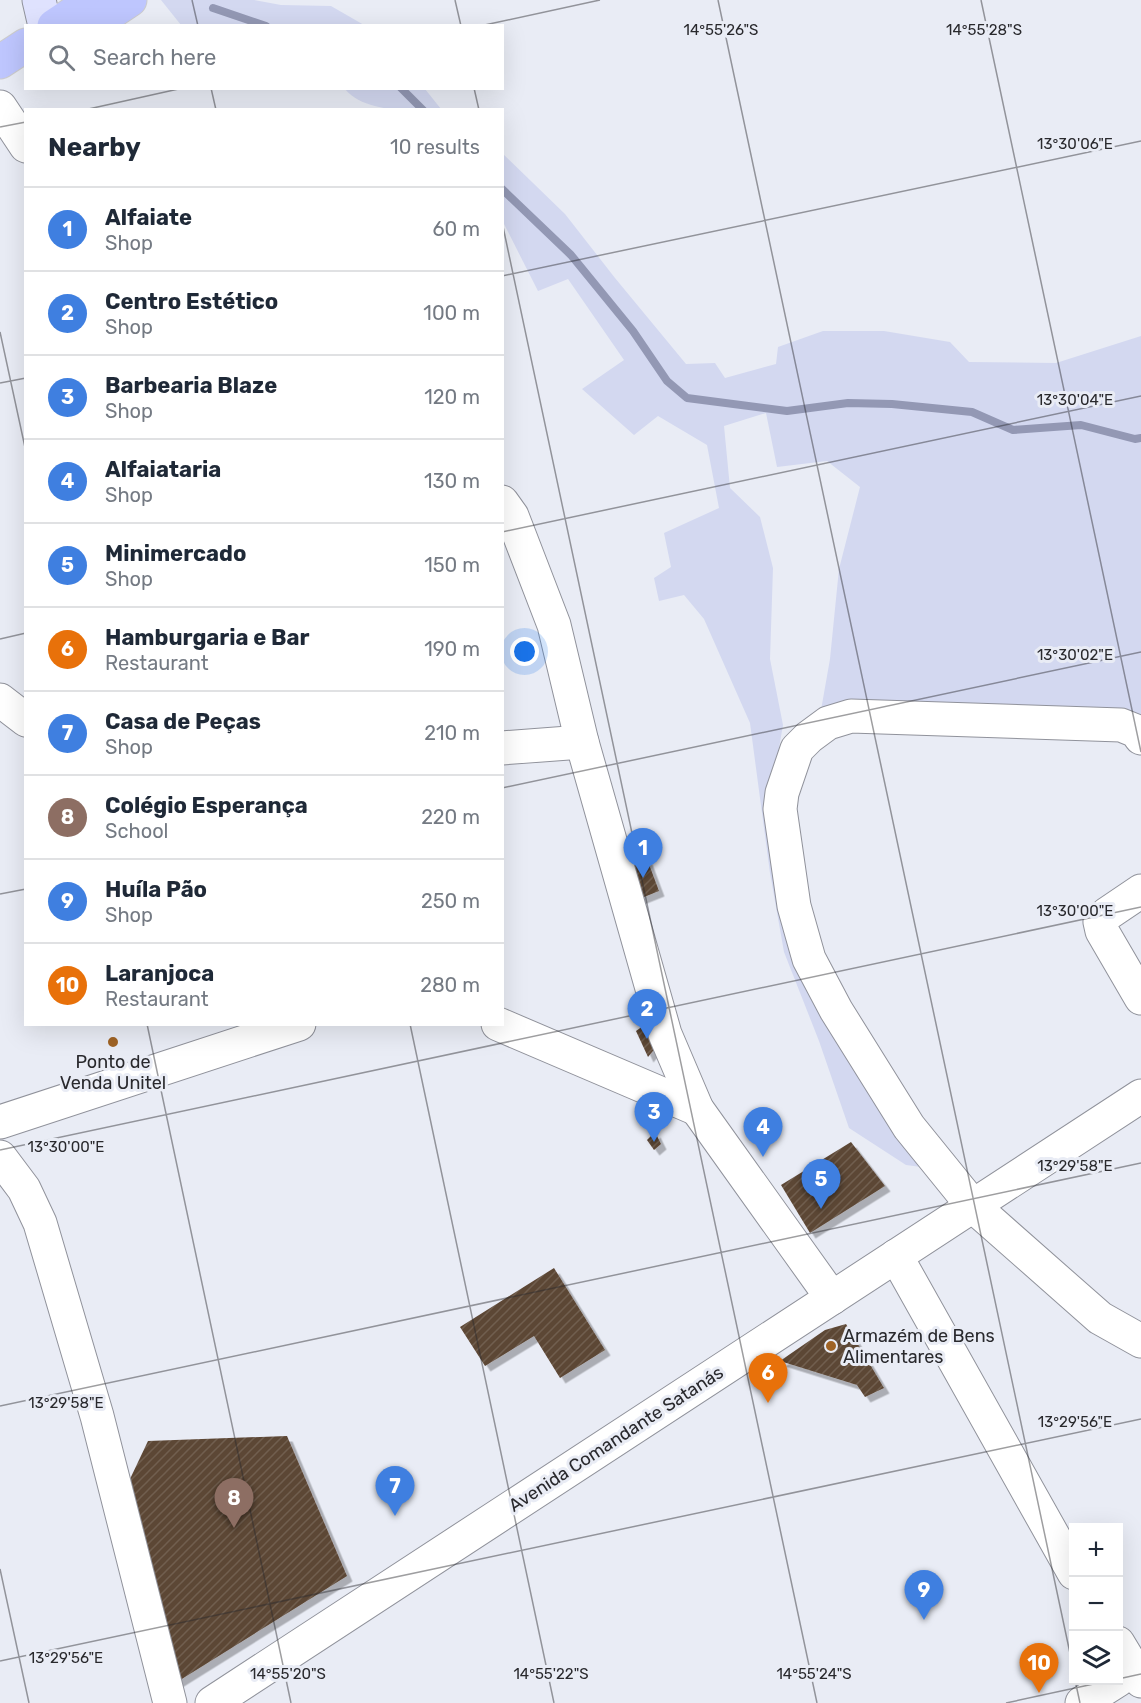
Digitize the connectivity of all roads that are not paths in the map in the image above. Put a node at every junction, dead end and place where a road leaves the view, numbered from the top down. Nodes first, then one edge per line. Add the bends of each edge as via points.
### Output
1 (39, 0) edge
2 (93, 0) edge
3 (130, 0) edge
4 (45, 24) edge
5 (57, 24) edge
6 (94, 24) edge
7 (24, 46) edge
8 (0, 62) edge
9 (24, 70) edge
10 (0, 86) edge
11 (0, 107) edge
12 (24, 143) edge
13 (504, 505) edge
14 (0, 700) edge
15 (24, 718) edge
16 (1141, 738) edge
17 (582, 742) junction
18 (504, 748) edge
19 (1141, 891) edge
20 (1141, 998) edge
21 (293, 1026) edge
22 (503, 1026) edge
23 (1141, 1096) edge
24 (698, 1109) junction
25 (0, 1122) edge
26 (0, 1156) edge
27 (973, 1206) junction
28 (896, 1256) junction
29 (832, 1298) junction
30 (1141, 1341) edge
31 (1069, 1565) edge
32 (1126, 1671) edge
33 (170, 1703) edge
34 (212, 1703) edge
35 (1082, 1703) edge

1 - 4 main road
2 - 5 main road
3 - 6 main road
7 - 8 main road
9 - 10 main road
11 - 12 street
13 - 17 street via 512,516 554,625
14 - 15 street
16 - 27 street via 1136,731 1121,725 850,716 828,723 809,737 797,749 790,768 780,809 794,906 809,959 909,1127
17 - 18 street
17 - 24 street via 666,1034
19 - 20 street via 1100,922
21 - 25 street
22 - 24 street
23 - 27 street, Avenida Comandante Satanás
24 - 29 street
26 - 33 street via 24,1189 40,1223 97,1416
27 - 28 street, Avenida Comandante Satanás
27 - 30 street via 1100,1318
28 - 29 street, Avenida Comandante Satanás
28 - 31 street
29 - 34 street, Avenida Comandante Satanás
32 - 35 street

